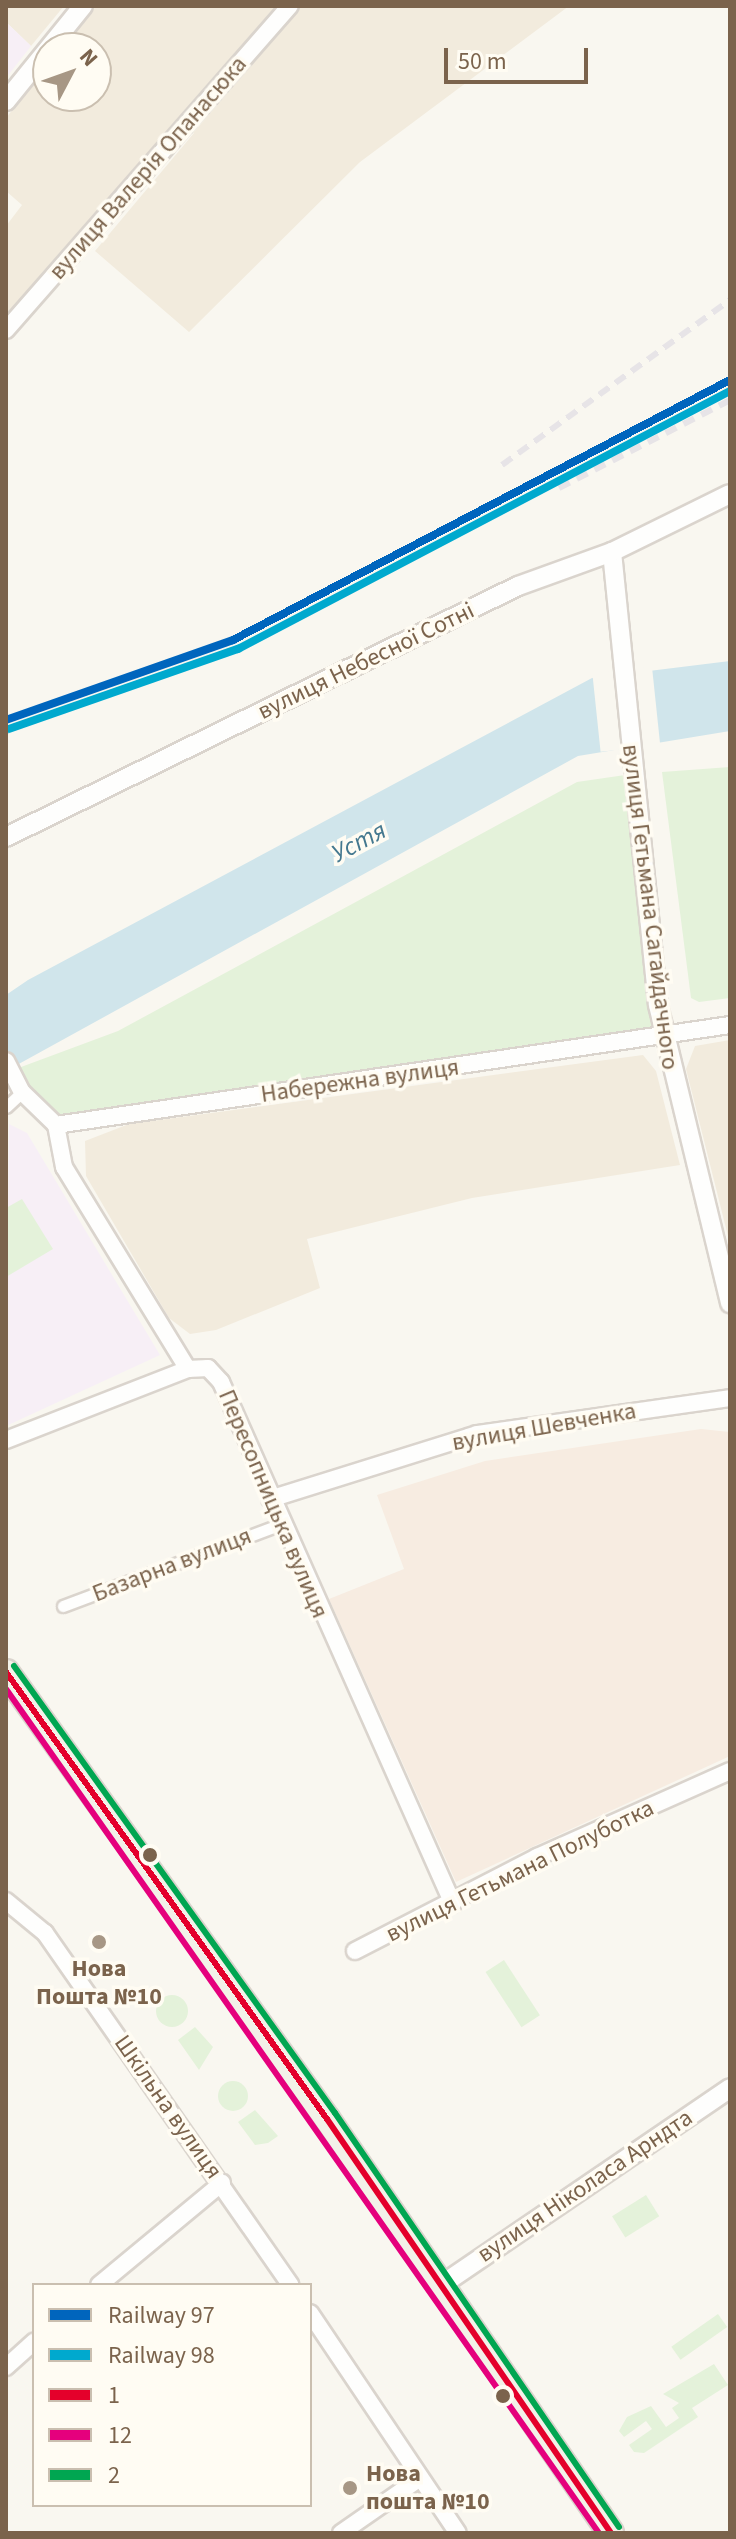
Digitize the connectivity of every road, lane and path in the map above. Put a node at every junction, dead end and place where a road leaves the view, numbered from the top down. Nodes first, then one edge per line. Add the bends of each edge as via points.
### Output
1 (83, 6) edge
2 (290, 6) edge
3 (6, 101) edge
4 (6, 330) edge
5 (730, 494) edge
6 (612, 552) junction
7 (6, 837) edge
8 (730, 1025) edge
9 (663, 1037) junction
10 (9, 1066) edge
11 (22, 1092) junction
12 (6, 1107) edge
13 (56, 1125) junction
14 (730, 1303) edge
15 (188, 1369) junction
16 (730, 1398) edge
17 (6, 1440) edge
18 (270, 1499) junction
19 (281, 1524) junction
20 (63, 1606) dead end
21 (6, 1672) edge
22 (730, 1771) edge
23 (6, 1901) edge
24 (453, 1904) junction
25 (355, 1951) dead end
26 (730, 2088) edge
27 (222, 2183) junction
28 (101, 2283) edge
29 (290, 2283) edge
30 (440, 2286) junction
31 (312, 2316) edge
32 (32, 2344) edge
33 (6, 2367) edge
34 (420, 2478) junction
35 (341, 2533) edge
36 (458, 2533) edge
37 (611, 2533) edge

1 - 3 street
2 - 4 street, вулиця Валерія Опанасюка
5 - 6 street, вулиця Небесної Сотні
6 - 7 street, вулиця Небесної Сотні via 518,586
6 - 9 street, вулиця Гетьмана Сагайдачного
8 - 9 street, Набережна вулиця
9 - 13 street, Набережна вулиця
9 - 14 street, вулиця Гетьмана Сагайдачного
10 - 11 street
11 - 12 street
11 - 13 street
13 - 15 street via 64,1167
15 - 17 street
15 - 18 street, Пересопницька вулиця via 208,1368 221,1382
16 - 18 street, вулиця Шевченка via 477,1434
18 - 19 street, Пересопницька вулиця
19 - 20 street, Базарна вулиця
19 - 24 street, Пересопницька вулиця
21 - 30 main road
22 - 24 street, вулиця Гетьмана Полуботка via 537,1857
23 - 27 street, Шкільна вулиця via 45,1933
24 - 25 street, вулиця Гетьмана Полуботка
26 - 30 street, вулиця Ніколаса Арндта
27 - 28 street
27 - 29 street, Шкільна вулиця
30 - 37 main road
31 - 34 street
32 - 33 street
34 - 35 street
34 - 36 street

